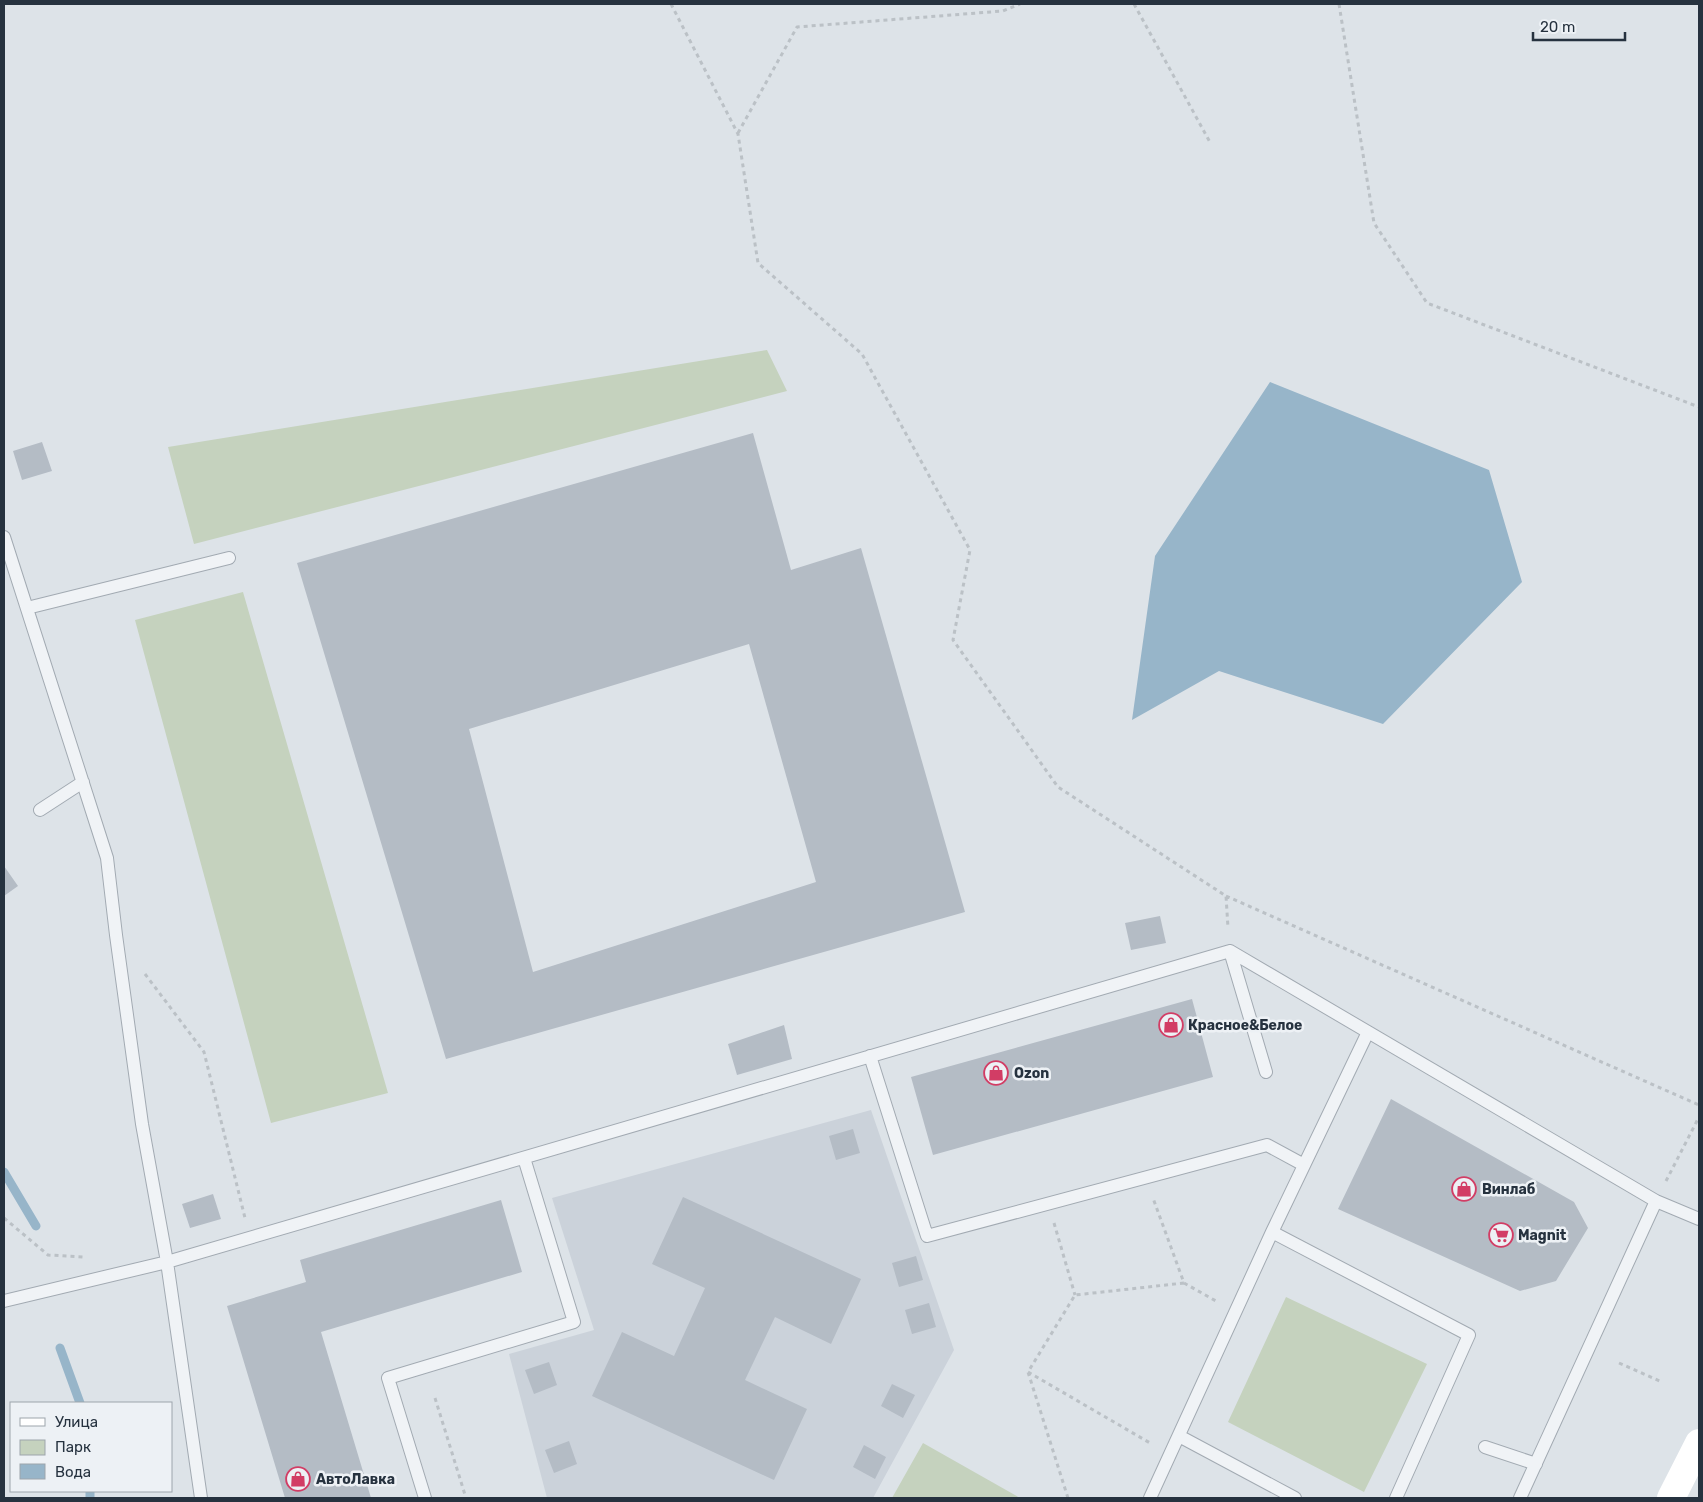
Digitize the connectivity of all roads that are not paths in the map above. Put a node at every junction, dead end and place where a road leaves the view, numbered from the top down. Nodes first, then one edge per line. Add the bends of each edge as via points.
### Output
1 (4, 537) edge
2 (229, 558) dead end
3 (27, 608) junction
4 (83, 782) junction
5 (40, 810) dead end
6 (1230, 951) junction
7 (1368, 1032) junction
8 (870, 1056) junction
9 (1266, 1072) dead end
10 (524, 1158) junction
11 (1304, 1165) junction
12 (1656, 1201) junction
13 (1699, 1219) edge
14 (1272, 1232) junction
15 (167, 1262) junction
16 (4, 1300) edge
17 (1179, 1436) junction
18 (1699, 1443) edge
19 (1485, 1447) dead end
20 (1536, 1464) junction
21 (201, 1498) edge
22 (425, 1498) edge
23 (1150, 1498) edge
24 (1295, 1498) edge
25 (1396, 1498) edge
26 (1520, 1498) edge
27 (1672, 1498) edge

1 - 3 lane
2 - 3 lane
3 - 4 lane
4 - 5 lane
4 - 15 lane via 107,858 142,1124
6 - 7 lane
6 - 8 lane
6 - 9 lane
7 - 11 lane
7 - 12 lane
8 - 10 lane
8 - 11 lane via 927,1236 1267,1145
10 - 15 lane
10 - 22 lane via 574,1322 388,1378
11 - 14 lane
12 - 13 lane
12 - 20 lane
14 - 17 lane
14 - 25 lane via 1469,1335
15 - 16 lane
15 - 21 lane
17 - 23 lane
17 - 24 lane
18 - 27 main road
19 - 20 lane
20 - 26 lane

